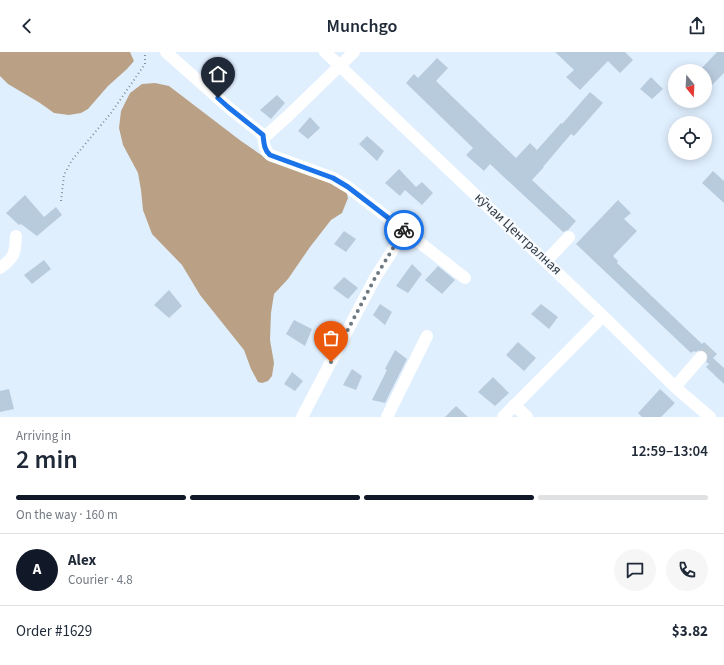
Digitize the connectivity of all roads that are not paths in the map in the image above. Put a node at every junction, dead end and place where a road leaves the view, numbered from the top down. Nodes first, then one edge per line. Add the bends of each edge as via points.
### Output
1 (166, 52) edge
2 (325, 52) edge
3 (354, 52) edge
4 (340, 66) junction
5 (263, 135) junction
6 (405, 231) junction
7 (16, 236) dead end
8 (569, 238) dead end
9 (546, 261) junction
10 (0, 268) edge
11 (465, 278) dead end
12 (603, 316) junction
13 (426, 336) dead end
14 (701, 357) tunnel mouth
15 (676, 387) junction
16 (514, 405) junction
17 (302, 417) edge
18 (386, 417) edge
19 (503, 417) edge
20 (527, 417) edge
21 (710, 417) edge

1 - 5 street
2 - 4 street, кӯчаи Централная
3 - 4 street
4 - 5 street via 268,134
4 - 9 street, кӯчаи Централная
5 - 6 street via 264,145 270,155 333,178
6 - 11 street
6 - 17 street via 375,278
7 - 10 street via 13,256
8 - 9 street
9 - 12 street, кӯчаи Централная
12 - 15 street, кӯчаи Централная
12 - 16 street
13 - 18 street
14 - 15 street
15 - 21 street, кӯчаи Централная
16 - 19 street
16 - 20 street

